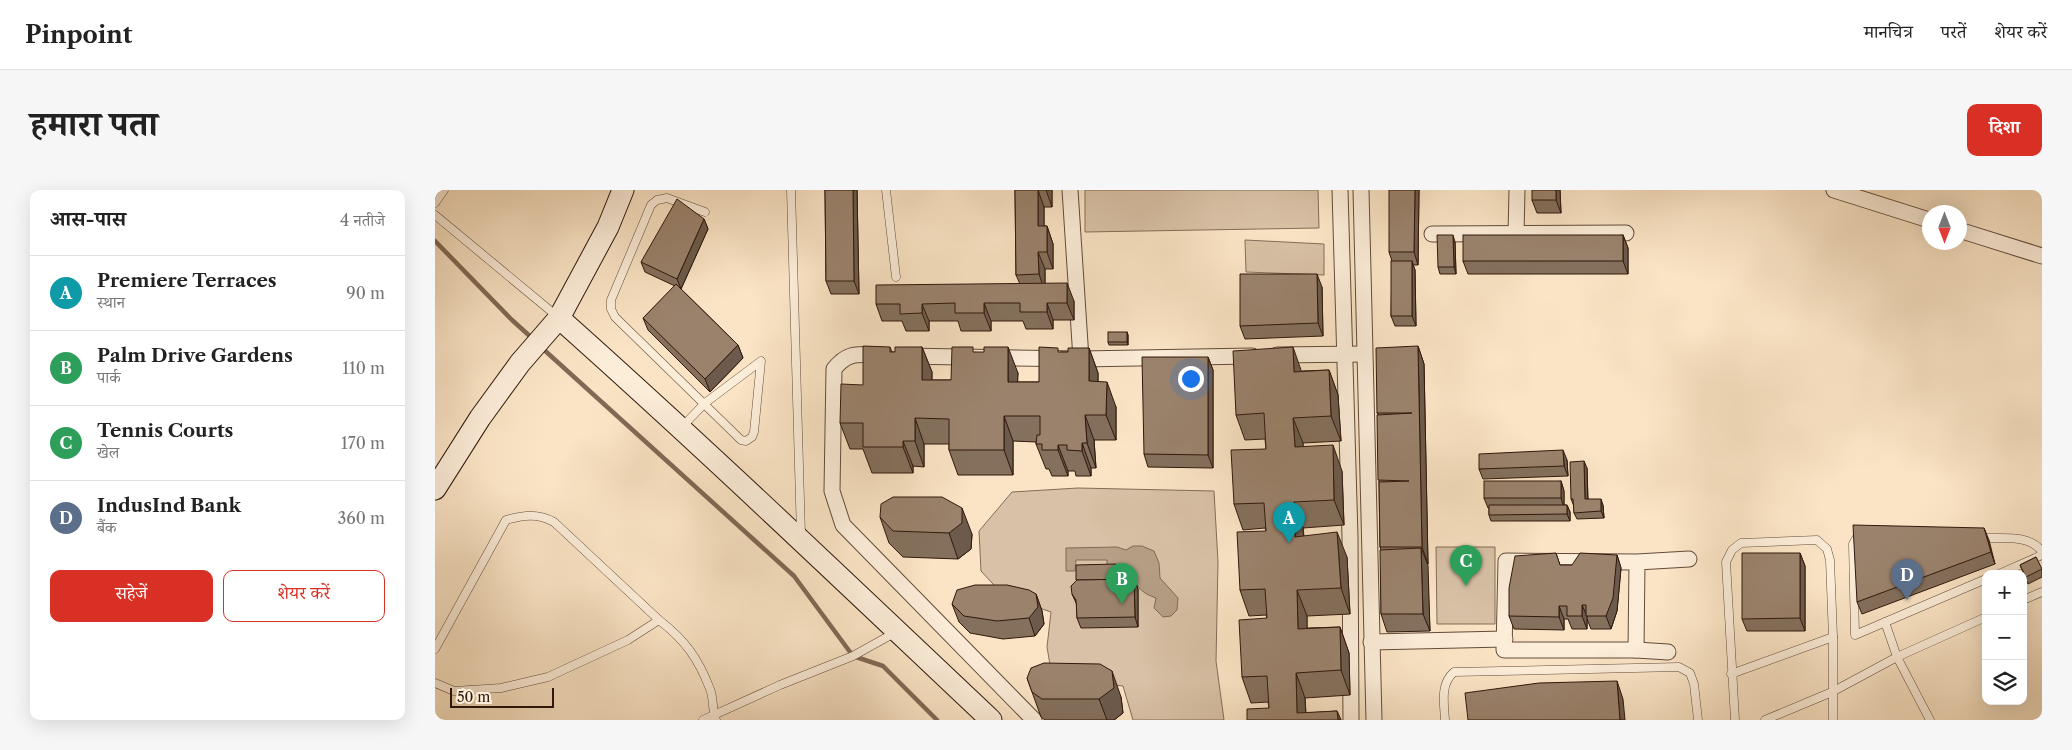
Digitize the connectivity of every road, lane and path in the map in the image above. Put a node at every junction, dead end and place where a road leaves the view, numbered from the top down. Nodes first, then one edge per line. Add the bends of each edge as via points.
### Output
1 (444, 190) edge
2 (623, 190) edge
3 (791, 190) edge
4 (886, 190) edge
5 (1070, 190) edge
6 (1340, 190) edge
7 (1361, 190) edge
8 (1517, 190) edge
9 (1834, 190) edge
10 (435, 203) edge
11 (705, 212) dead end
12 (435, 215) edge
13 (1922, 218) edge
14 (1626, 233) dead end
15 (1967, 233) edge
16 (1432, 234) dead end
17 (1516, 234) junction
18 (2042, 256) edge
19 (896, 277) dead end
20 (559, 318) junction
21 (1344, 354) junction
22 (1364, 354) junction
23 (1081, 359) junction
24 (705, 404) junction
25 (681, 428) junction
26 (435, 489) edge
27 (1865, 534) edge
28 (1971, 538) edge
29 (801, 540) junction
30 (2042, 553) edge
31 (1689, 559) dead end
32 (1637, 562) junction
33 (2007, 570) edge
34 (1982, 581) edge
35 (2042, 592) edge
36 (2027, 598) edge
37 (1982, 619) edge
38 (659, 620) junction
39 (1885, 622) junction
40 (897, 631) junction
41 (1833, 638) junction
42 (1505, 639) junction
43 (1361, 642) junction
44 (435, 649) edge
45 (1636, 650) junction
46 (1668, 652) dead end
47 (1897, 658) junction
48 (1731, 674) junction
49 (435, 683) edge
50 (1832, 692) junction
51 (715, 718) edge
52 (703, 720) edge
53 (991, 720) edge
54 (1034, 720) edge
55 (1351, 720) edge
56 (1373, 720) edge
57 (1445, 720) edge
58 (1698, 720) edge
59 (1735, 720) edge
60 (1765, 720) edge
61 (1833, 720) edge
62 (1930, 720) edge

1 - 10 lane
2 - 20 street via 608,227
3 - 29 lane
4 - 19 lane
5 - 23 street
6 - 21 street
7 - 22 street
8 - 17 street
9 - 13 street
11 - 24 lane via 667,198 651,205 611,300 611,309 615,317
12 - 20 lane
14 - 17 street
15 - 18 street
16 - 17 street
20 - 25 street
20 - 26 street via 480,418
21 - 22 street
21 - 23 street
21 - 43 street via 1350,537
22 - 43 street
23 - 54 street via 853,354 842,359 834,369 832,491 843,525
24 - 24 lane via 741,440 751,438 761,360
24 - 25 lane
25 - 29 street
27 - 39 lane via 1853,544 1855,635
28 - 30 lane via 2029,540 2038,545
29 - 40 street
30 - 33 lane
31 - 32 street
32 - 42 street via 1507,561
32 - 45 street
34 - 39 lane
35 - 36 lane
37 - 47 lane
38 - 44 lane via 554,522 531,515 506,520
38 - 49 lane via 627,640 549,676 501,688 454,691
38 - 51 lane via 690,648 710,689
39 - 47 lane
40 - 51 lane via 853,656 780,685
40 - 53 street
41 - 48 lane
41 - 48 lane via 1827,549 1817,540 1741,543 1732,550 1726,562
41 - 50 lane
42 - 43 street
42 - 45 street via 1504,650
43 - 55 street
43 - 56 street
45 - 46 street
47 - 50 lane
47 - 62 lane
48 - 59 lane
50 - 60 lane
50 - 61 lane
51 - 52 lane
57 - 58 lane via 1444,689 1447,678 1454,672 1679,667 1690,673 1695,684

